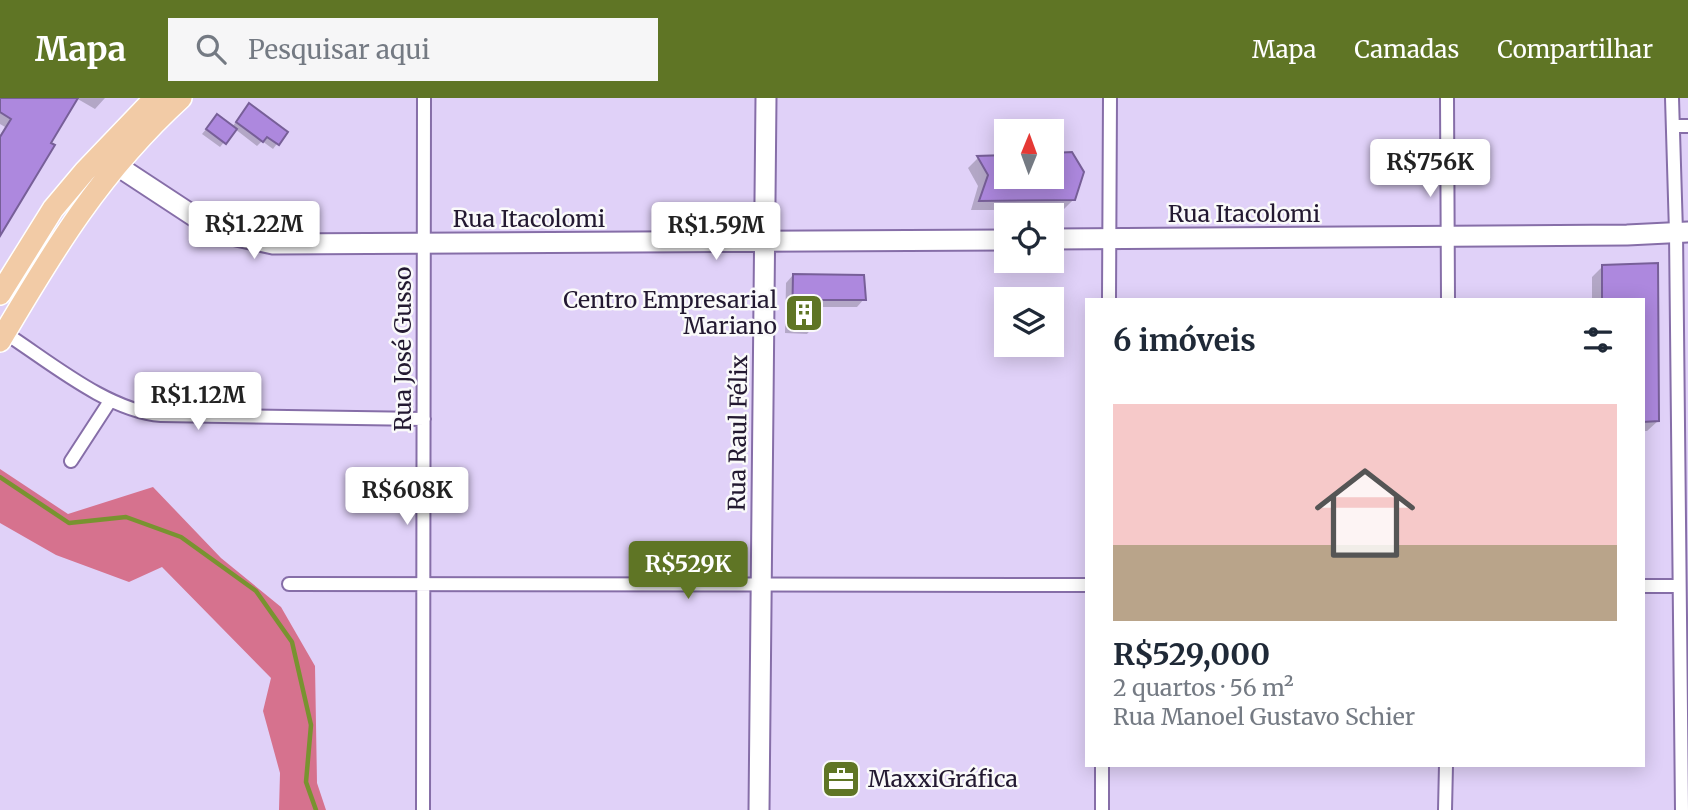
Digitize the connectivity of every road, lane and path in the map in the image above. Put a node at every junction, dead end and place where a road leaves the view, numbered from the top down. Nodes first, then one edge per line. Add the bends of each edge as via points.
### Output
1 (155, 98) edge
2 (181, 98) edge
3 (424, 98) edge
4 (766, 98) edge
5 (1110, 98) edge
6 (1447, 98) edge
7 (1672, 98) edge
8 (134, 120) junction
9 (1673, 126) junction
10 (1688, 126) edge
11 (116, 165) junction
12 (1682, 232) edge
13 (1447, 237) junction
14 (1064, 239) edge
15 (1110, 239) junction
16 (994, 240) edge
17 (765, 241) junction
18 (425, 244) junction
19 (0, 294) edge
20 (1109, 298) edge
21 (1448, 298) edge
22 (2, 337) edge
23 (1683, 358) edge
24 (110, 401) junction
25 (424, 419) junction
26 (71, 461) dead end
27 (289, 584) dead end
28 (423, 584) junction
29 (761, 585) junction
30 (1085, 585) edge
31 (1645, 586) edge
32 (1679, 586) junction
33 (1102, 767) edge
34 (1446, 767) edge
35 (423, 810) edge
36 (759, 810) edge
37 (1102, 810) edge
38 (1446, 810) edge
39 (1682, 810) edge

1 - 8 main road
2 - 11 main road
3 - 18 street, Rua José Gusso
4 - 17 main road, Rua Raul Félix
5 - 15 street
6 - 13 street
7 - 9 street
8 - 11 main road via 119,148
8 - 19 main road via 53,209
9 - 10 street
9 - 12 street
11 - 18 main road, Rua Itacolomi via 218,232 273,244
11 - 22 main road via 71,223
12 - 13 main road, Rua Itacolomi
12 - 23 street
13 - 15 main road, Rua Itacolomi
13 - 21 street
14 - 15 main road, Rua Itacolomi
15 - 20 street
16 - 17 main road, Rua Itacolomi
17 - 18 main road, Rua Itacolomi
17 - 29 main road, Rua Raul Félix
18 - 25 street, Rua José Gusso
22 - 24 street
23 - 32 street
24 - 25 street via 135,412 161,415
24 - 26 street
25 - 28 street, Rua José Gusso
27 - 28 street
28 - 29 street
28 - 35 street, Rua José Gusso
29 - 30 street
29 - 36 main road, Rua Raul Félix
31 - 32 street
32 - 39 street
33 - 37 street
34 - 38 street

